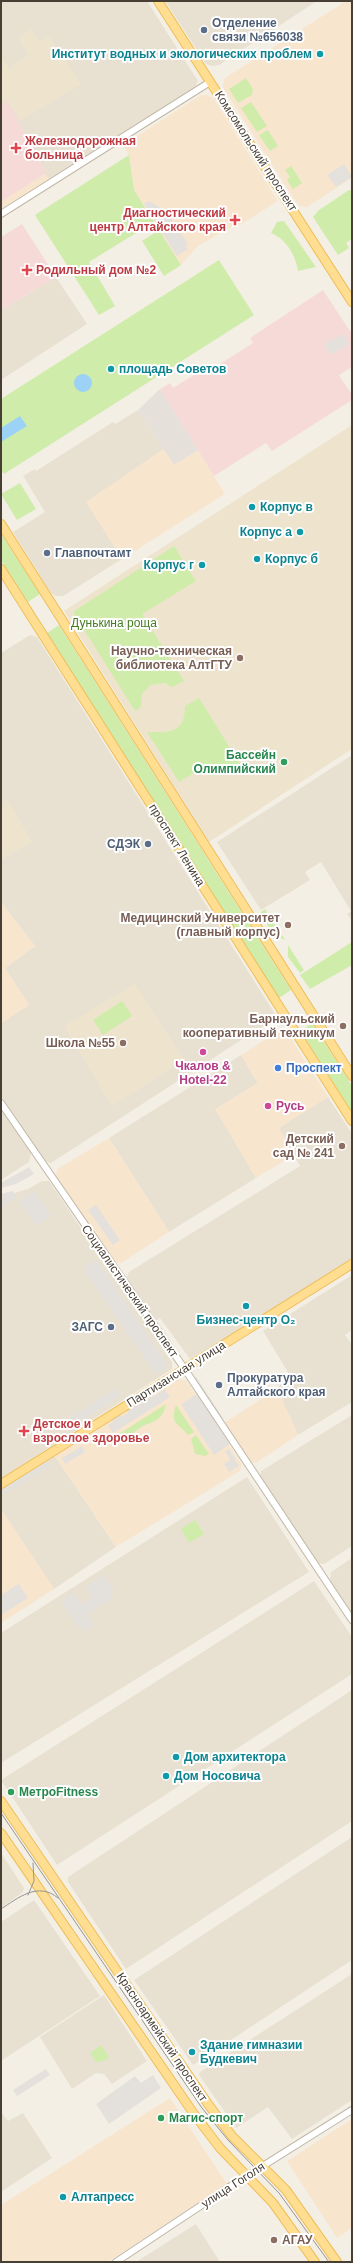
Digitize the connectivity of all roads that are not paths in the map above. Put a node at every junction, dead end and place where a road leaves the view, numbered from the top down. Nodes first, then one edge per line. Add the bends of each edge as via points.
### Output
1 (158, 1) edge
2 (210, 82) junction
3 (1, 214) edge
4 (352, 302) edge
5 (1, 524) edge
6 (1, 569) edge
7 (352, 1076) edge
8 (1, 1103) edge
9 (352, 1121) edge
10 (352, 1264) edge
11 (184, 1368) junction
12 (1, 1484) edge
13 (352, 1620) edge
14 (1, 1801) edge
15 (1, 1833) edge
16 (352, 2110) edge
17 (263, 2166) junction
18 (248, 2176) junction
19 (116, 2262) edge
20 (315, 2262) edge
21 (337, 2262) edge

1 - 2 main road, Комсомольский проспект
2 - 3 street
2 - 4 main road, Комсомольский проспект
5 - 7 main road, проспект Ленина
6 - 9 main road, проспект Ленина
8 - 11 street, Социалистический проспект
10 - 11 main road, Партизанская улица
11 - 12 main road, Партизанская улица
11 - 13 street, Социалистический проспект
14 - 17 main road, Красноармейский проспект via 208,2104 228,2131
15 - 18 main road, Красноармейский проспект via 194,2114 220,2148
16 - 17 street, улица Гоголя
17 - 18 street, улица Гоголя
17 - 21 main road, Красноармейский проспект via 301,2209
18 - 19 street, улица Гоголя
18 - 20 main road, Красноармейский проспект via 286,2219

